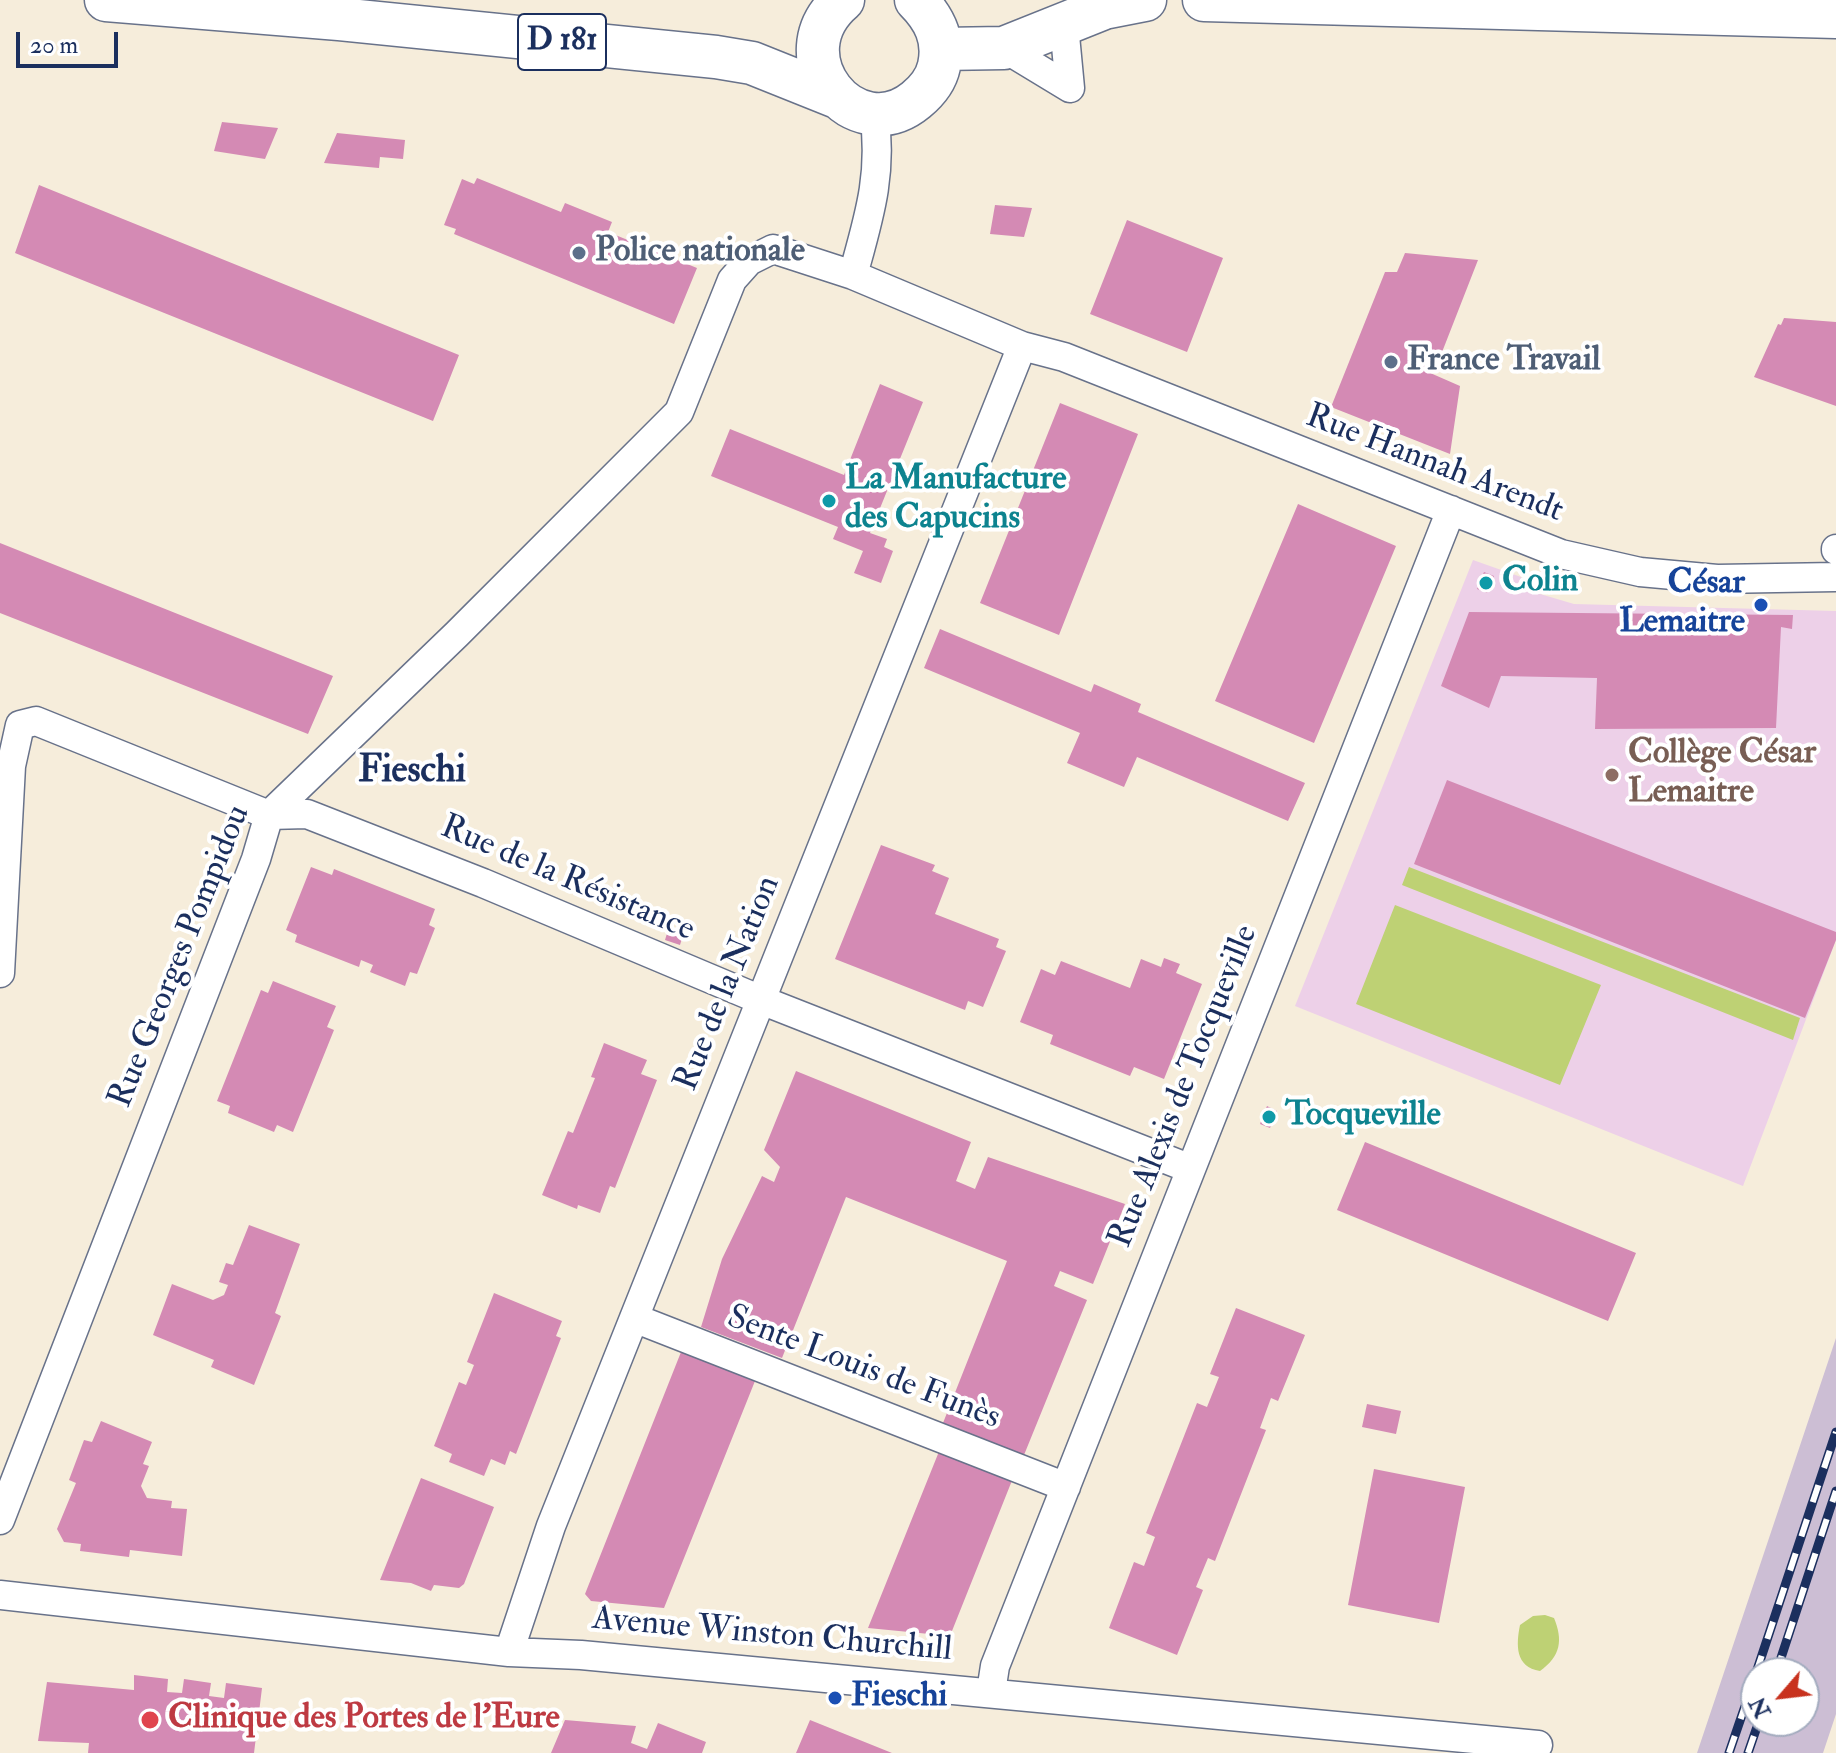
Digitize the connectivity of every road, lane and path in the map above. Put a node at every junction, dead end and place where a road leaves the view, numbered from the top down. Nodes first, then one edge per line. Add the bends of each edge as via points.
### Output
1 (106, 0) edge
2 (916, 0) edge
3 (1145, 0) edge
4 (1204, 0) edge
5 (832, 14) edge
6 (1836, 17) edge
7 (1064, 25) junction
8 (1004, 48) junction
9 (941, 49) junction
10 (752, 63) junction
11 (856, 105) junction
12 (853, 275) junction
13 (732, 280) joint
14 (1022, 346) junction
15 (1451, 510) junction
16 (1836, 577) edge
17 (269, 815) junction
18 (0, 973) edge
19 (761, 1000) junction
20 (1191, 1169) junction
21 (634, 1318) junction
22 (1066, 1487) junction
23 (0, 1520) edge
24 (0, 1595) edge
25 (509, 1652) junction
26 (991, 1692) junction
27 (1538, 1745) dead end

1 - 10 main road, D 181
2 - 9 main road via 936,26
3 - 7 main road via 1104,8
4 - 6 main road
5 - 10 main road, D 181 via 797,44
5 - 11 main road via 817,45 818,64 826,82
7 - 8 main road
7 - 8 street via 1070,88
8 - 9 main road
9 - 11 main road via 937,74 913,103 894,112
10 - 11 main road, D 181
11 - 12 street via 879,146 877,182
12 - 13 street, Rue Hannah Arendt via 773,249 749,261
12 - 14 street, Rue Hannah Arendt
13 - 17 street, Rue Georges Pompidou via 679,412
14 - 15 street, Rue Hannah Arendt via 1064,357
14 - 19 street, Rue de la Nation
15 - 16 street, Rue Hannah Arendt via 1561,554 1640,572 1717,579
15 - 20 street, Rue Alexis de Tocqueville
17 - 18 street via 36,721 20,725 11,766
17 - 19 street, Rue de la Résistance via 307,814
17 - 23 street, Rue Georges Pompidou
19 - 20 street, Rue de la Résistance
19 - 21 street, Rue de la Nation
20 - 22 street, Rue Alexis de Tocqueville
21 - 22 street, Sente Louis de Funès
21 - 25 street, Rue de la Nation via 551,1526
22 - 26 street, Rue Alexis de Tocqueville via 995,1666
24 - 25 street, Avenue Winston Churchill
25 - 26 street, Avenue Winston Churchill
26 - 27 street, Avenue Winston Churchill

